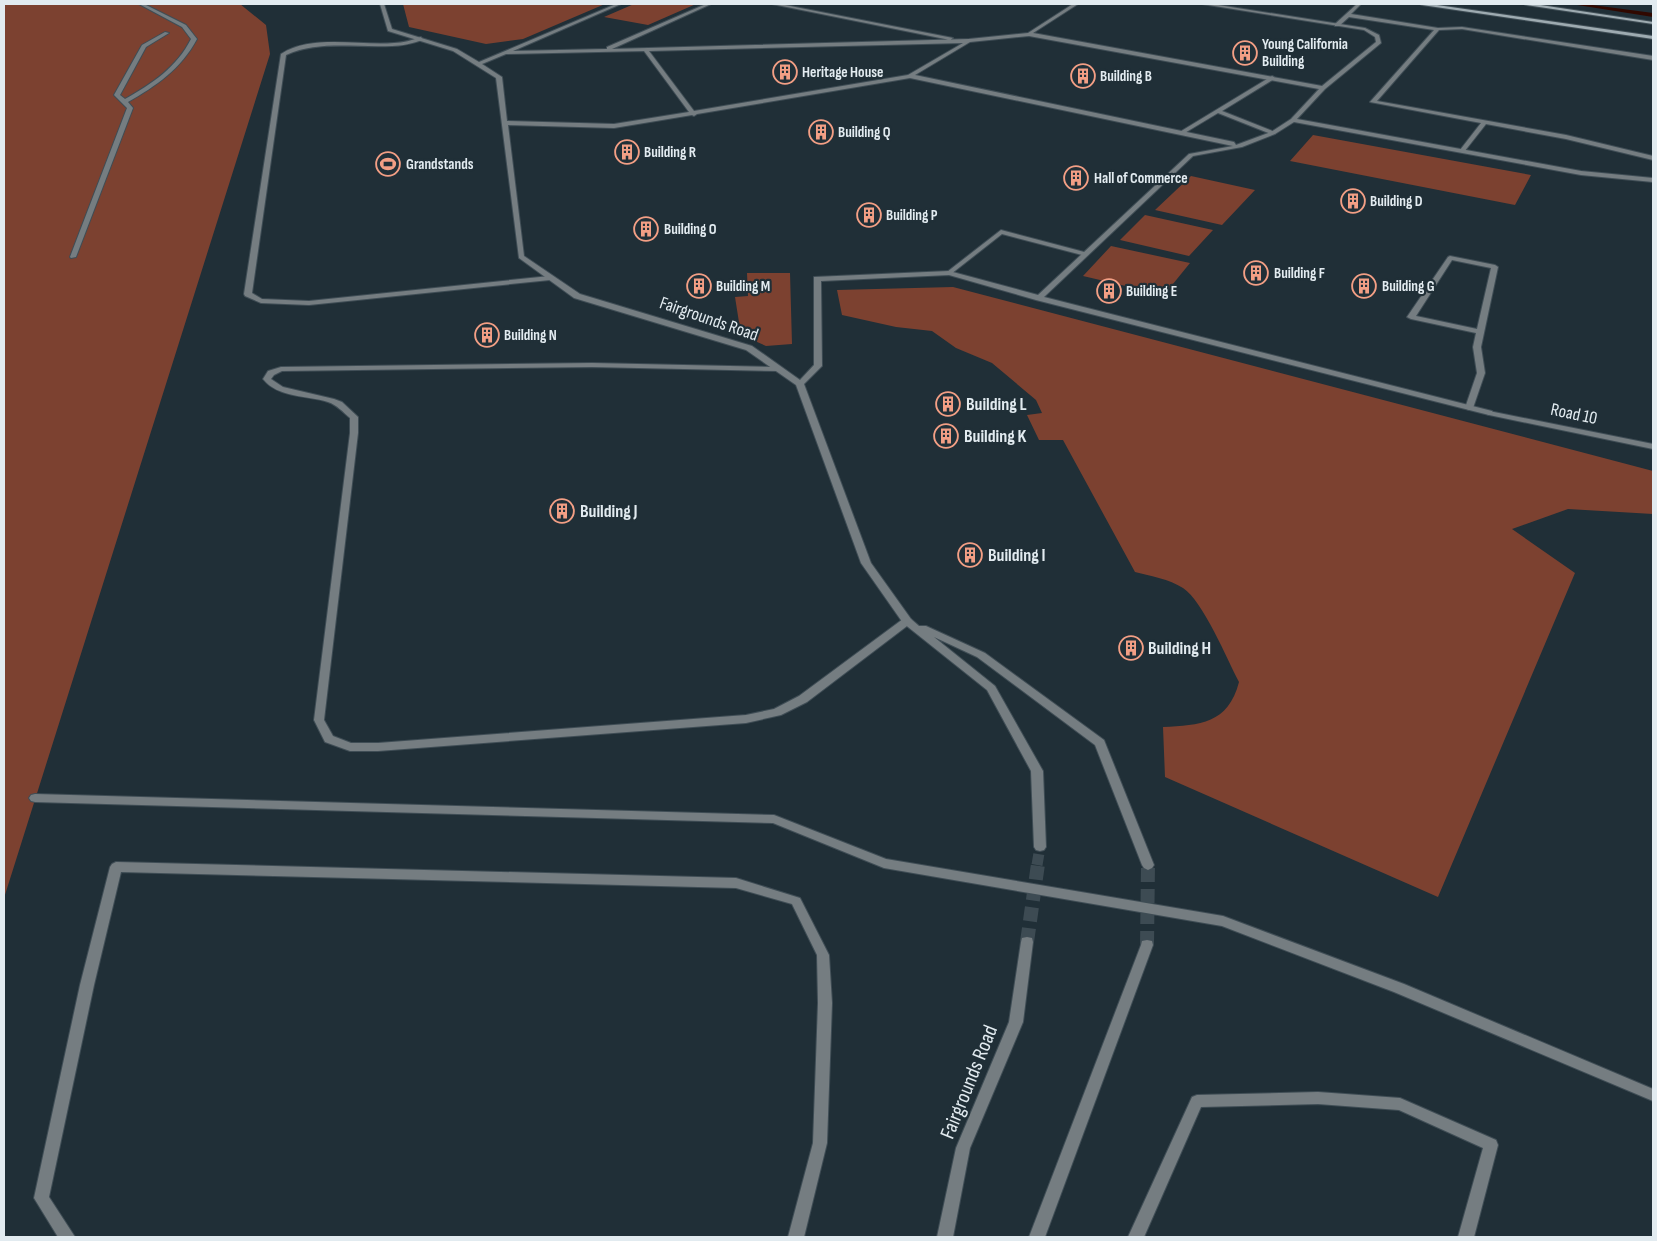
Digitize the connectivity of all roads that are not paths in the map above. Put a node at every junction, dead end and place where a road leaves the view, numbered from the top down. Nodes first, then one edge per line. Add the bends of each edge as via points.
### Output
1 (141, 4) edge
2 (382, 4) edge
3 (619, 4) edge
4 (709, 4) edge
5 (774, 4) edge
6 (1076, 4) edge
7 (1204, 4) edge
8 (1359, 4) edge
9 (1422, 4) edge
10 (1526, 4) edge
11 (1347, 16) junction
12 (1653, 23) edge
13 (1337, 25) junction
14 (1438, 30) junction
15 (167, 33) dead end
16 (1029, 34) junction
17 (1653, 38) edge
18 (421, 39) junction
19 (970, 41) junction
20 (646, 50) junction
21 (604, 51) junction
22 (504, 54) junction
23 (1653, 58) edge
24 (479, 64) junction
25 (910, 76) junction
26 (1272, 78) junction
27 (1323, 88) junction
28 (124, 102) junction
29 (1218, 111) junction
30 (694, 114) junction
31 (1292, 120) junction
32 (504, 123) junction
33 (1484, 123) junction
34 (1181, 133) junction
35 (1273, 133) junction
36 (1240, 146) junction
37 (1462, 150) junction
38 (1653, 158) edge
39 (1653, 180) edge
40 (1086, 254) junction
41 (73, 257) dead end
42 (949, 273) junction
43 (550, 278) junction
44 (1038, 298) junction
45 (1480, 332) junction
46 (779, 369) junction
47 (800, 384) junction
48 (1469, 408) junction
49 (1653, 447) edge
50 (907, 621) junction
51 (35, 798) dead end
52 (1040, 847) tunnel mouth
53 (1148, 865) tunnel mouth
54 (1027, 942) tunnel mouth
55 (1147, 944) tunnel mouth
56 (1653, 1095) edge
57 (67, 1237) edge
58 (796, 1237) edge
59 (945, 1237) edge
60 (1037, 1237) edge
61 (1136, 1237) edge
62 (1466, 1237) edge

1 - 28 street via 184,26 194,39 186,53 162,77
2 - 18 street, Fairgrounds Road via 390,30
3 - 22 street
4 - 21 street
5 - 19 street
6 - 16 street
7 - 13 street
8 - 11 street
9 - 17 main road
10 - 12 main road
11 - 13 street
11 - 14 street
13 - 27 street via 1365,29 1377,36 1379,42
14 - 23 street via 1462,28
14 - 33 street via 1373,102
15 - 28 street via 144,46 117,95
16 - 19 street
16 - 26 street
18 - 24 street, Fairgrounds Road via 456,50
18 - 43 street via 393,45 304,47 284,54 248,294 261,301 309,303
19 - 20 street
19 - 25 street
20 - 21 street
20 - 30 street
21 - 22 street
22 - 24 street
24 - 32 street, Fairgrounds Road via 499,77
25 - 30 street
25 - 34 street
26 - 27 street
26 - 29 street
27 - 31 street
28 - 41 street via 130,108
29 - 34 street
29 - 35 street
30 - 32 street via 614,126
31 - 35 street
31 - 37 street
32 - 43 street, Fairgrounds Road via 520,257
33 - 37 street
33 - 38 street
34 - 36 street
35 - 36 street
36 - 40 street via 1190,155
37 - 39 street via 1581,173
40 - 42 street via 1001,232
40 - 44 street
42 - 44 street, Road 10
42 - 47 street, Road 10 via 817,280 818,366
43 - 46 street, Fairgrounds Road via 577,296 749,348
44 - 48 street, Road 10
45 - 45 street via 1495,267 1450,258 1410,317
45 - 48 street via 1477,347 1481,374
46 - 47 street, Fairgrounds Road
46 - 50 street via 592,364 281,369 271,373 267,379 270,385 338,404 354,417 319,720 329,739 350,747 378,747 746,719 777,712 803,699
47 - 50 street via 866,563
48 - 49 street, Road 10
50 - 52 street via 991,688 1037,771
50 - 53 street via 981,655 1100,742
51 - 56 street via 774,819 884,864 1223,921 1399,988
54 - 59 street, Fairgrounds Road via 1016,1022 963,1148
55 - 60 street
57 - 58 street via 41,1198 116,867 736,883 796,901 823,955 825,1003 820,1143
61 - 62 street via 1197,1101 1318,1098 1400,1104 1491,1146

